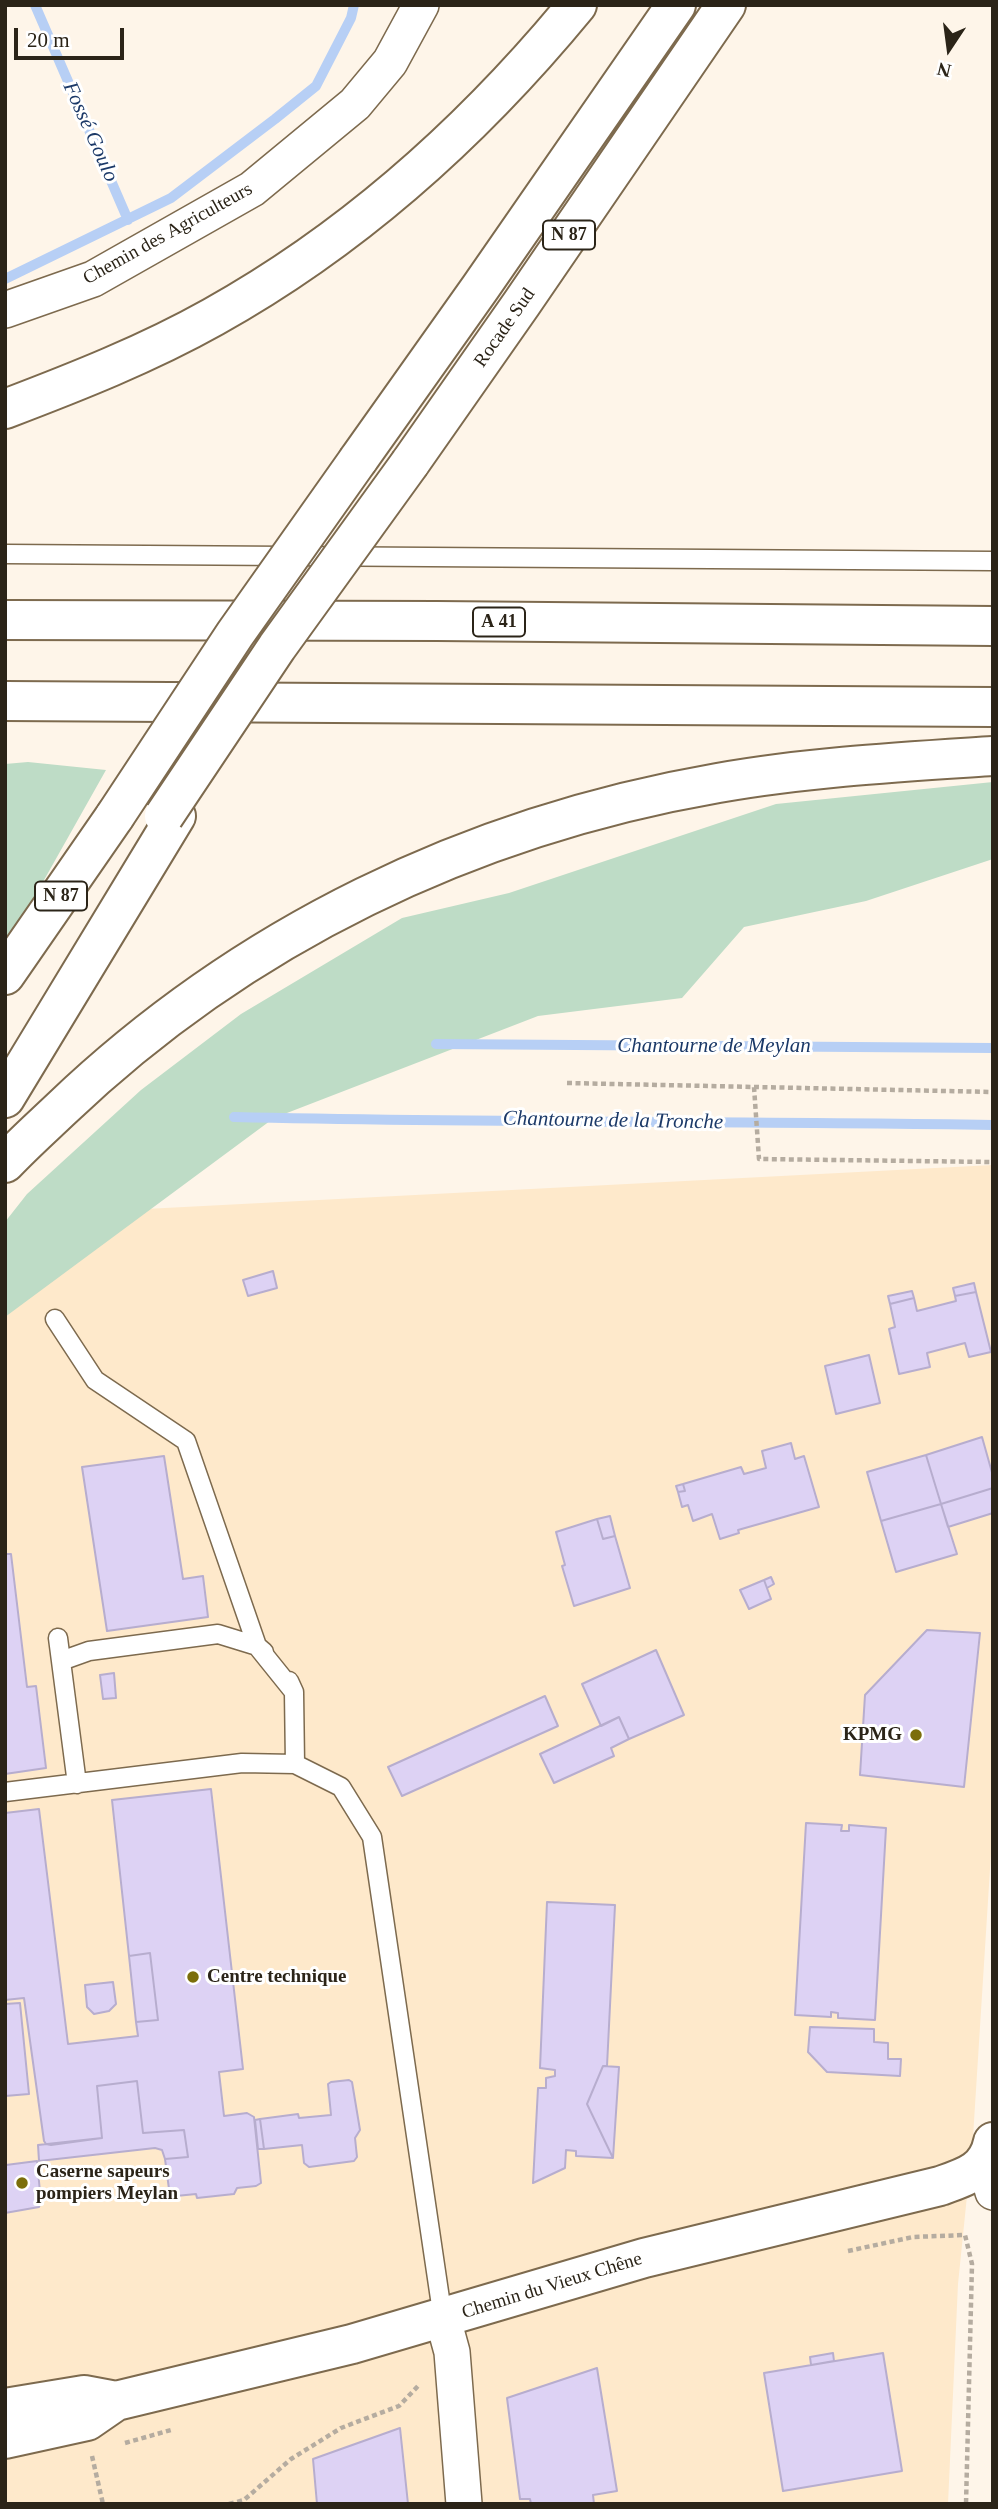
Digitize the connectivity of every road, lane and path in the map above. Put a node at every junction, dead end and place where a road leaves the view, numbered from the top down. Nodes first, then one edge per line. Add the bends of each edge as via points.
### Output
1 (421, 5) edge
2 (577, 5) edge
3 (676, 5) edge
4 (726, 5) edge
5 (5, 310) edge
6 (5, 408) edge
7 (5, 554) edge
8 (993, 561) edge
9 (5, 621) edge
10 (993, 626) edge
11 (151, 700) junction
12 (5, 701) edge
13 (993, 707) edge
14 (5, 711) edge
15 (993, 756) edge
16 (170, 816) junction
17 (5, 975) edge
18 (5, 1047) edge
19 (567, 1083) dead end
20 (754, 1087) junction
21 (993, 1092) edge
22 (5, 1098) edge
23 (993, 1162) edge
24 (5, 1163) edge
25 (55, 1319) dead end
26 (58, 1638) dead end
27 (257, 1646) junction
28 (61, 1661) junction
29 (295, 1764) junction
30 (77, 1784) junction
31 (5, 1792) edge
32 (991, 2159) edge
33 (847, 2251) dead end
34 (447, 2336) junction
35 (116, 2401) junction
36 (5, 2408) edge
37 (5, 2439) edge
38 (91, 2452) dead end
39 (103, 2504) edge
40 (229, 2504) edge
41 (464, 2504) edge
42 (966, 2504) edge

1 - 5 street, Chemin des Agriculteurs via 390,62 355,104 252,189 93,279
2 - 6 main road via 468,125 396,189 290,270 213,317 100,373
3 - 17 main road, N 87, bridge via 235,634
4 - 16 main road, Rocade Sud / N 87, bridge via 522,303 277,647
7 - 8 lane
9 - 10 main road, A 41
11 - 12 main road
11 - 13 main road
11 - 14 main road
15 - 24 main road via 882,763 717,783 502,838 434,865 300,930 197,995 106,1066
16 - 18 main road
16 - 22 main road
19 - 20 path
20 - 21 path
20 - 23 path via 758,1159
25 - 27 lane via 95,1380 186,1441
26 - 28 lane
27 - 28 lane via 218,1634 89,1651
27 - 29 lane via 283,1669 294,1692
28 - 30 lane
29 - 30 lane via 242,1763
29 - 34 lane via 341,1787 372,1837
30 - 31 lane
32 - 34 main road, Chemin du Vieux Chêne via 964,2178 940,2186 644,2258
33 - 42 path via 913,2237 965,2235 972,2264
34 - 35 main road, Chemin du Vieux Chêne via 352,2344
34 - 40 path via 399,2406 341,2428 291,2459 244,2500
34 - 41 street
35 - 36 main road, Chemin du Vieux Chêne via 84,2395
35 - 37 main road, Chemin du Vieux Chêne via 87,2421
38 - 39 path

